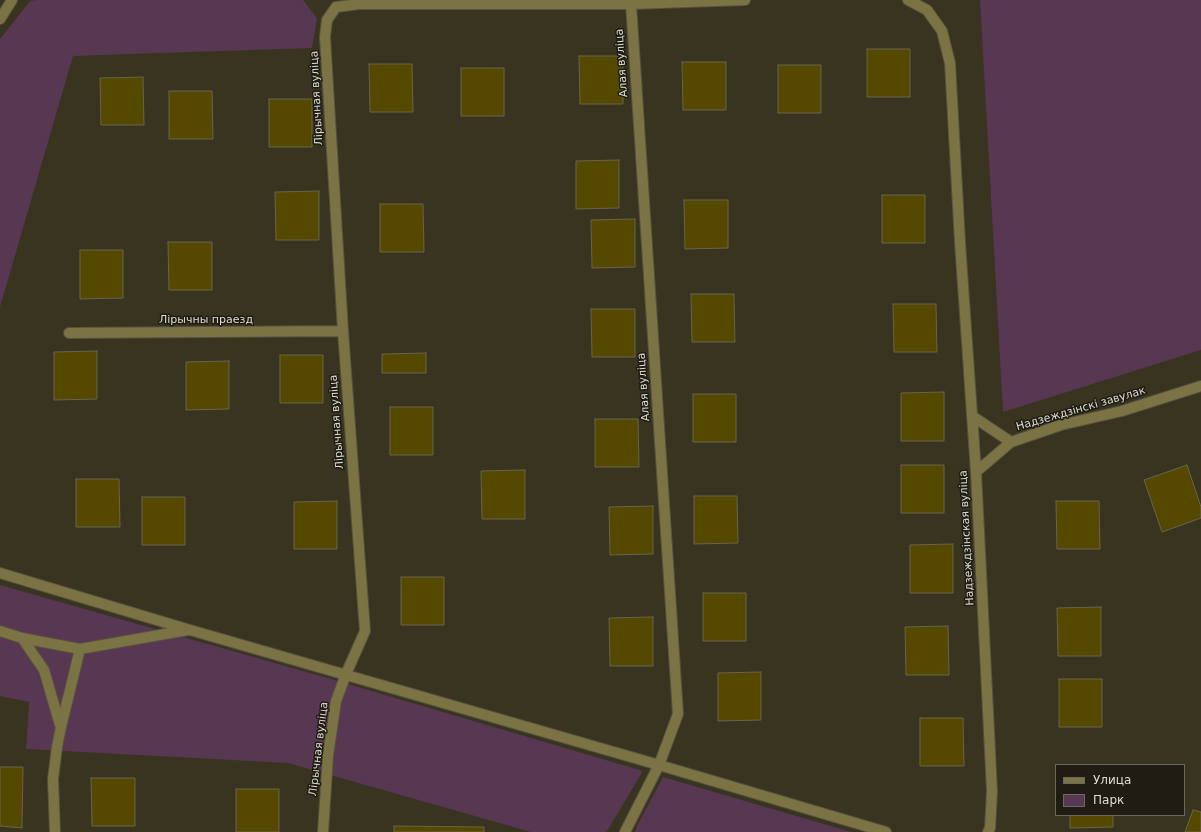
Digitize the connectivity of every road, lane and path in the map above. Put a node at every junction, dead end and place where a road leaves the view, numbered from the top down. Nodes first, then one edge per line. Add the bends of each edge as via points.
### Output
1 (12, 0) edge
2 (745, 0) edge
3 (908, 0) edge
4 (333, 4) edge
5 (630, 4) junction
6 (0, 20) edge
7 (343, 331) junction
8 (69, 333) dead end
9 (1201, 386) edge
10 (972, 416) junction
11 (1011, 442) junction
12 (976, 472) junction
13 (0, 573) edge
14 (190, 630) junction
15 (0, 631) edge
16 (22, 638) junction
17 (80, 649) junction
18 (346, 674) junction
19 (60, 727) junction
20 (659, 765) junction
21 (55, 832) edge
22 (323, 832) edge
23 (625, 832) edge
24 (886, 832) edge
25 (988, 832) edge

1 - 6 street
2 - 5 street
3 - 10 street, Надзеждзінская вуліца via 927,10 942,30 950,63
4 - 5 street
4 - 7 street, Лірычная вуліца via 327,20 325,38
5 - 20 street, Алая вуліца via 678,714
7 - 8 street, Лірычны праезд
7 - 18 street, Лірычная вуліца via 365,631
9 - 11 street, Надзеждзінскі завулак via 1122,411 1061,425
10 - 11 street
10 - 12 street, Надзеждзінская вуліца
11 - 12 street, Надзеждзінскі завулак
12 - 25 street, Надзеждзінская вуліца via 992,791
13 - 14 street
14 - 17 street
14 - 18 street
15 - 16 street
16 - 17 street
16 - 19 street via 44,670
17 - 19 street
18 - 20 street
18 - 22 street, Лірычная вуліца via 336,701 328,756
19 - 21 street via 53,779
20 - 23 street, Алая вуліца
20 - 24 street

